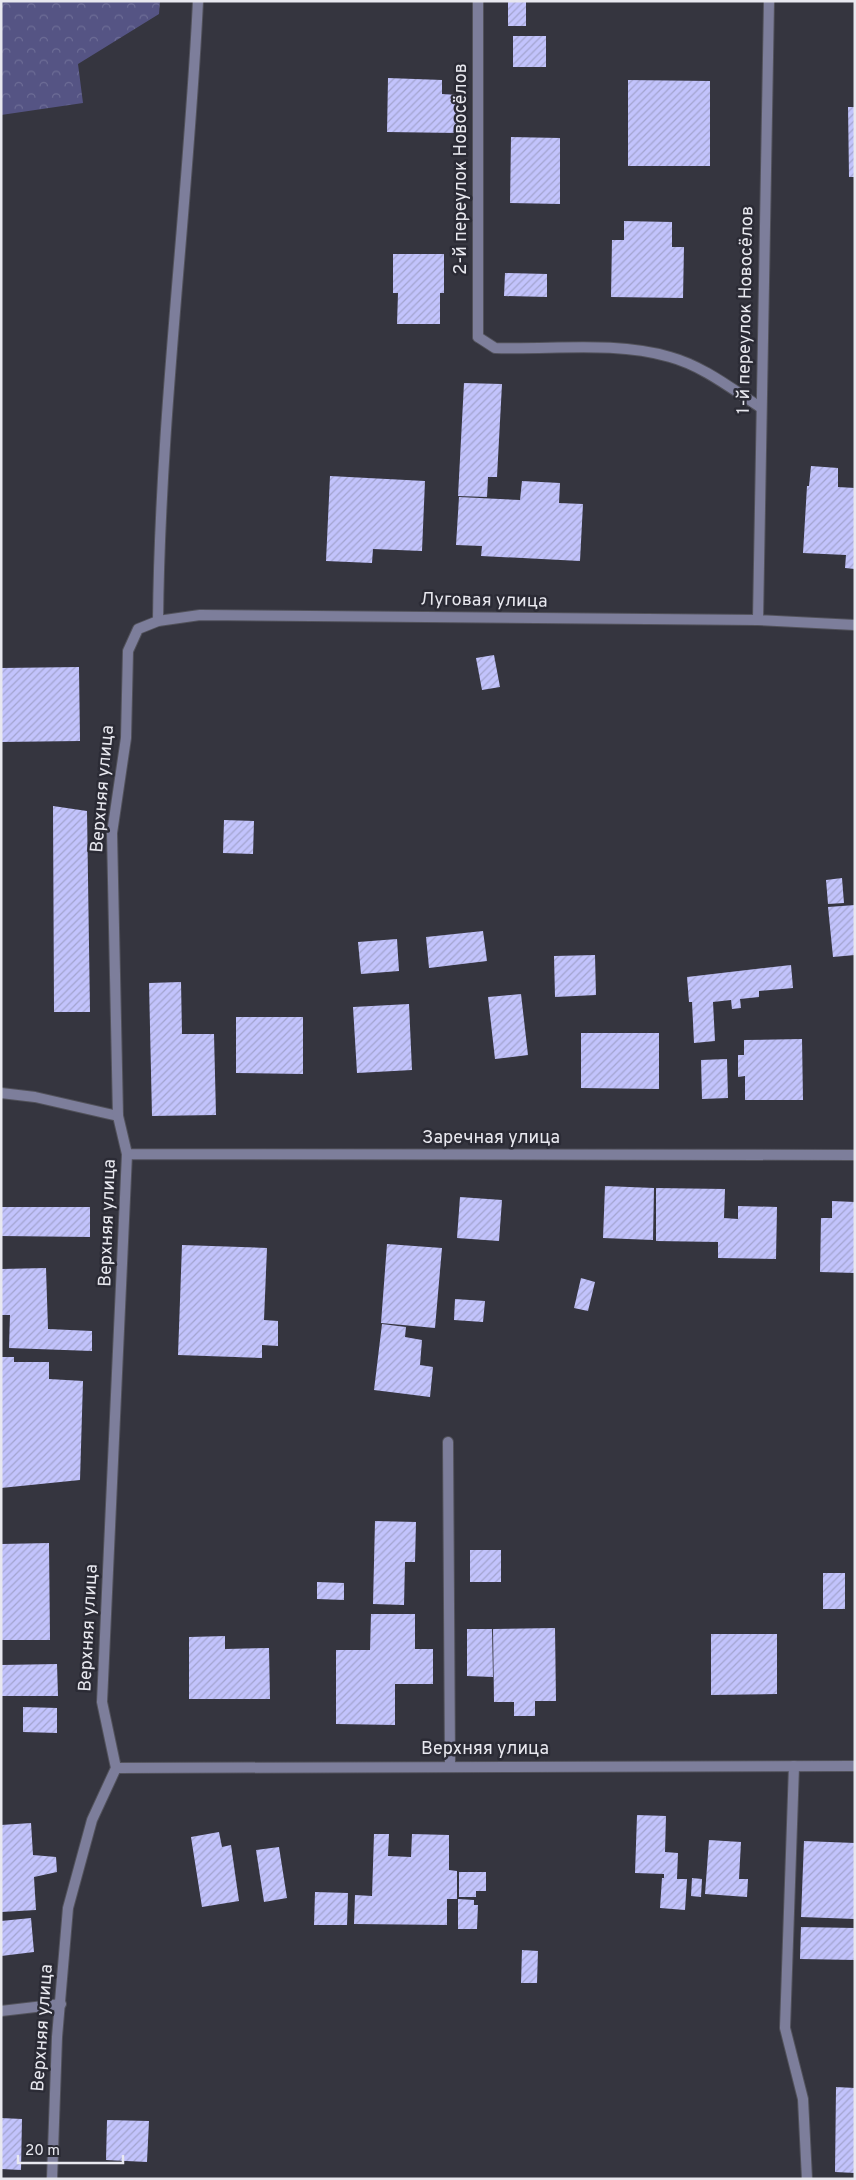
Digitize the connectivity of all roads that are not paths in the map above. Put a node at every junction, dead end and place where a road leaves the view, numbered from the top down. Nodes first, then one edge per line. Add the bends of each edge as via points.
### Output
1 (198, 1) edge
2 (478, 1) edge
3 (769, 1) edge
4 (760, 407) junction
5 (758, 620) junction
6 (158, 621) junction
7 (855, 625) edge
8 (128, 651) joint
9 (1, 1093) edge
10 (118, 1116) junction
11 (128, 1154) junction
12 (855, 1155) edge
13 (448, 1442) dead end
14 (450, 1765) junction
15 (794, 1766) junction
16 (855, 1766) edge
17 (116, 1768) junction
18 (61, 2004) junction
19 (1, 2011) edge
20 (52, 2179) edge
21 (807, 2179) edge

1 - 6 street via 190,150 158,525
2 - 4 street, 2-й переулок Новосёлов via 478,337 495,348 629,348 672,357 712,376
3 - 4 street, 1-й переулок Новосёлов
4 - 5 street, 1-й переулок Новосёлов
5 - 6 street, Луговая улица via 200,615
5 - 7 street, Луговая улица
6 - 8 street, Луговая улица via 138,629
8 - 10 street, Верхняя улица via 126,738 112,833
9 - 10 street via 36,1097
10 - 11 street, Верхняя улица
11 - 12 street, Заречная улица
11 - 17 street, Верхняя улица via 102,1702
13 - 14 street
14 - 15 street, Верхняя улица
14 - 17 street, Верхняя улица
15 - 16 street, Верхняя улица
15 - 21 street via 785,2028 803,2099
17 - 18 street, Верхняя улица via 92,1820 68,1908
18 - 19 street
18 - 20 street, Верхняя улица

